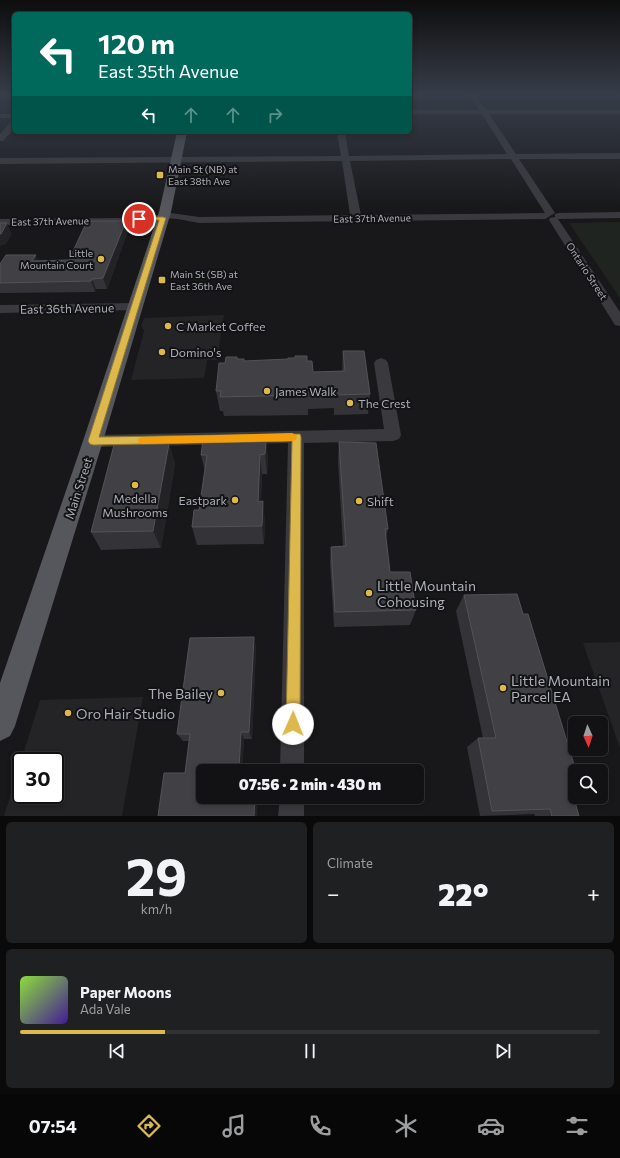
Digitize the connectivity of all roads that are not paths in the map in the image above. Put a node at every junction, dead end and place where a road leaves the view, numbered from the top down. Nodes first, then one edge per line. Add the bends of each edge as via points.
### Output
1 (498, 133) edge
2 (182, 134) edge
3 (342, 134) edge
4 (513, 156) junction
5 (620, 156) edge
6 (346, 158) junction
7 (177, 159) junction
8 (0, 161) edge
9 (620, 215) edge
10 (552, 216) junction
11 (356, 218) junction
12 (162, 220) junction
13 (0, 222) edge
14 (135, 307) junction
15 (0, 310) edge
16 (620, 322) edge
17 (381, 363) dead end
18 (296, 437) junction
19 (93, 441) junction
20 (0, 726) edge
21 (292, 764) edge
22 (292, 804) edge
23 (291, 816) edge

1 - 4 street, Ontario Street
2 - 7 main road, Main Street
3 - 6 street
4 - 5 street
4 - 6 street
4 - 10 street, Ontario Street
6 - 7 street
6 - 11 street
7 - 8 street
7 - 12 main road, Main Street
9 - 10 street, East 37th Avenue
10 - 11 street, East 37th Avenue
10 - 16 street, Ontario Street
11 - 12 street, East 37th Avenue via 194,222
12 - 13 street, East 37th Avenue via 146,223
12 - 14 main road, Main Street
14 - 15 street, East 36th Avenue
14 - 19 main road, Main Street
17 - 18 street via 393,435
18 - 19 street
18 - 21 street
19 - 20 main road, Main Street
22 - 23 street

